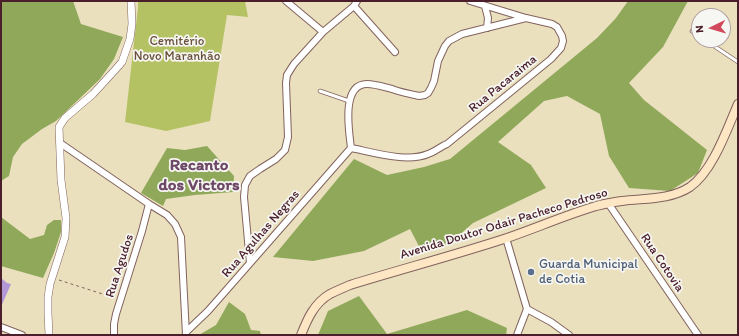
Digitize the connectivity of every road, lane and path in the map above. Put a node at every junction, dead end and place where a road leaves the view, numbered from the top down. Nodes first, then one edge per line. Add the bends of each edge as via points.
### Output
1 (131, 1) edge
2 (286, 1) edge
3 (470, 1) edge
4 (355, 3) edge
5 (485, 6) junction
6 (526, 18) junction
7 (487, 28) junction
8 (323, 32) junction
9 (718, 48) edge
10 (395, 52) dead end
11 (738, 62) edge
12 (320, 91) dead end
13 (349, 100) junction
14 (738, 104) edge
15 (60, 143) junction
16 (351, 148) junction
17 (608, 203) junction
18 (148, 204) junction
19 (506, 238) junction
20 (250, 263) junction
21 (52, 278) junction
22 (121, 300) junction
23 (526, 309) junction
24 (1, 327) edge
25 (186, 334) edge
26 (22, 335) edge
27 (49, 335) edge
28 (114, 335) edge
29 (301, 335) edge
30 (517, 335) edge
31 (569, 335) edge
32 (698, 335) edge

1 - 15 street via 130,39 122,62 93,94 65,118 59,127
2 - 8 street
3 - 5 street, Rua Pacaraima
4 - 8 street
4 - 10 street
5 - 6 street, Rua Pacaraima
5 - 7 street
6 - 7 street
6 - 16 street, Rua Pacaraima via 557,27 563,41 561,48 447,144 427,155 409,158
7 - 13 street via 462,34 449,41 438,61 431,88 425,95 418,96 368,84 356,88
8 - 20 street via 287,75 288,137 284,150 276,159 250,176 245,185
9 - 11 lane
12 - 13 lane
13 - 16 street
14 - 17 main road, Avenida Doutor Odair Pacheco Pedroso via 709,165 690,187 671,196
15 - 18 street, Rua Agulhas Negras
15 - 21 street via 66,218 65,237
16 - 20 street, Rua Agulhas Negras
17 - 19 main road, Avenida Doutor Odair Pacheco Pedroso
17 - 32 street, Rua Cotovia
18 - 22 street, Rua Agudos
18 - 25 street, Rua Agulhas Negras via 167,215 181,237
19 - 23 street
19 - 29 main road, Avenida Doutor Odair Pacheco Pedroso via 350,284 320,302
20 - 25 street, Rua Agulhas Negras
21 - 22 path
21 - 27 street via 48,297
22 - 28 street, Rua Agudos via 114,324
23 - 30 street
23 - 31 street
24 - 26 street

